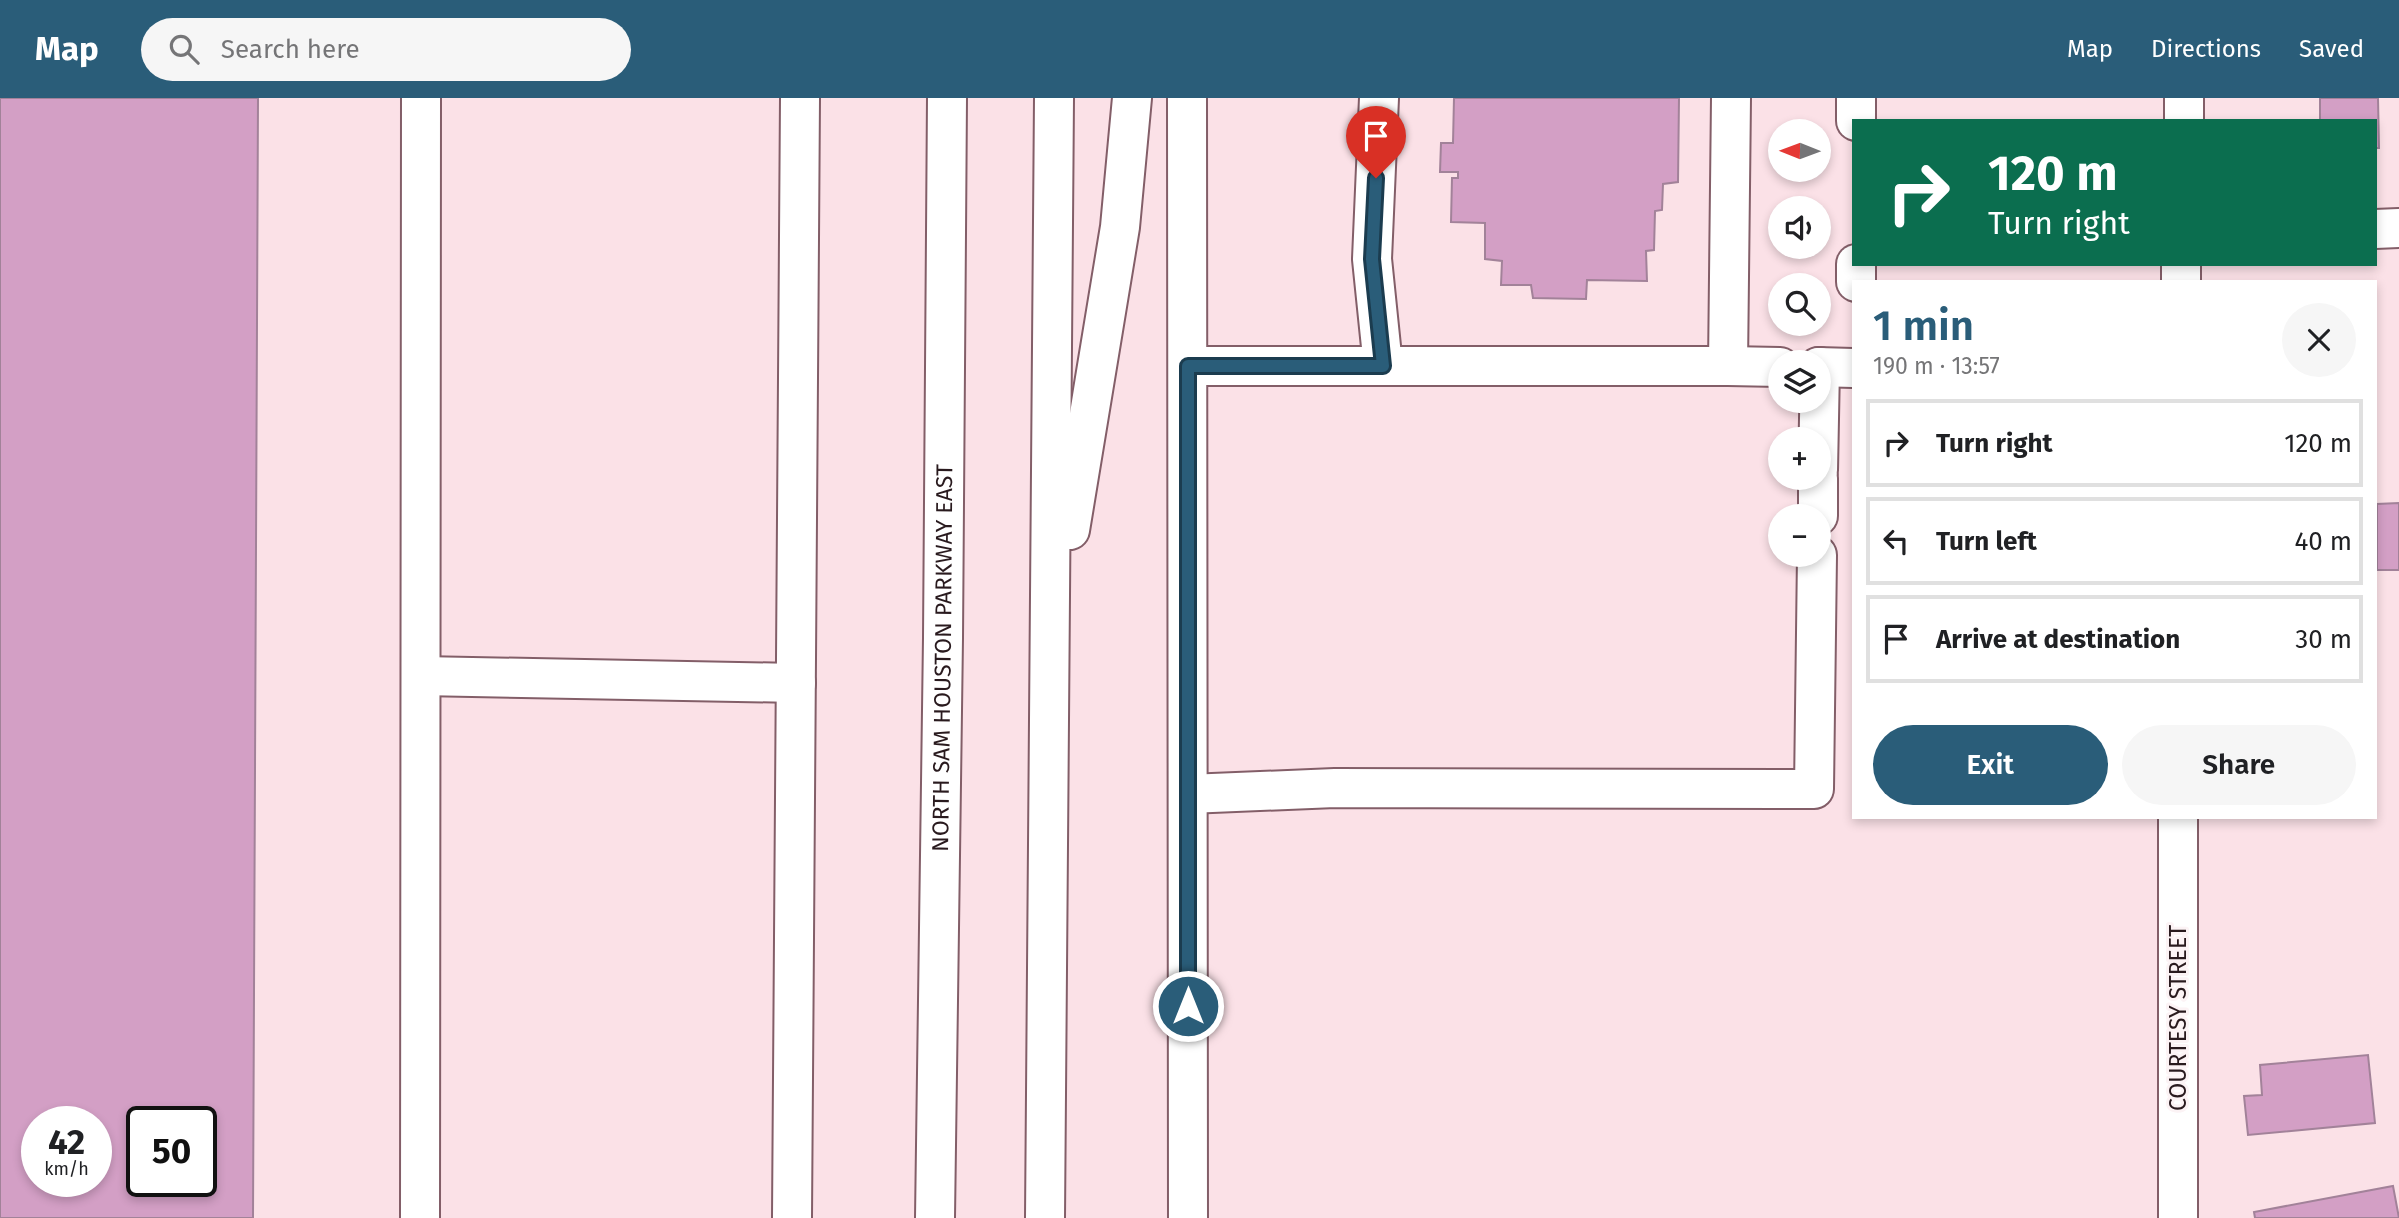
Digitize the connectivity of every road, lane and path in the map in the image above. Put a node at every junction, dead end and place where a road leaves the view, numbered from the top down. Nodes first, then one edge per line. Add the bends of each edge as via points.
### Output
1 (421, 98) edge
2 (800, 98) edge
3 (928, 98) edge
4 (947, 98) edge
5 (1054, 98) edge
6 (1132, 98) edge
7 (1187, 98) edge
8 (1379, 98) edge
9 (1731, 98) edge
10 (1856, 98) edge
11 (2184, 98) edge
12 (1856, 119) edge
13 (2184, 119) edge
14 (2399, 228) edge
15 (2377, 229) edge
16 (1188, 366) junction
17 (1383, 366) junction
18 (1728, 366) junction
19 (1768, 366) edge
20 (1817, 567) edge
21 (943, 638) junction
22 (1050, 649) junction
23 (421, 676) junction
24 (796, 682) junction
25 (1188, 794) junction
26 (2178, 819) edge
27 (421, 1218) edge
28 (792, 1218) edge
29 (935, 1218) edge
30 (1045, 1218) edge
31 (1188, 1218) edge
32 (2178, 1218) edge

1 - 23 main road
2 - 24 main road
3 - 21 main road
4 - 21 main road, NORTH SAM HOUSTON PARKWAY EAST
5 - 22 main road
6 - 22 main road via 1120,227
7 - 16 main road
8 - 17 main road via 1372,259
9 - 18 main road
10 - 12 main road
11 - 13 main road
14 - 15 main road
16 - 17 main road
16 - 25 main road
17 - 18 main road
18 - 19 main road
20 - 25 main road via 1814,789 1335,788
21 - 29 main road, NORTH SAM HOUSTON PARKWAY EAST
22 - 30 main road
23 - 24 main road
23 - 27 main road
24 - 28 main road
25 - 31 main road
26 - 32 main road, COURTESY STREET

